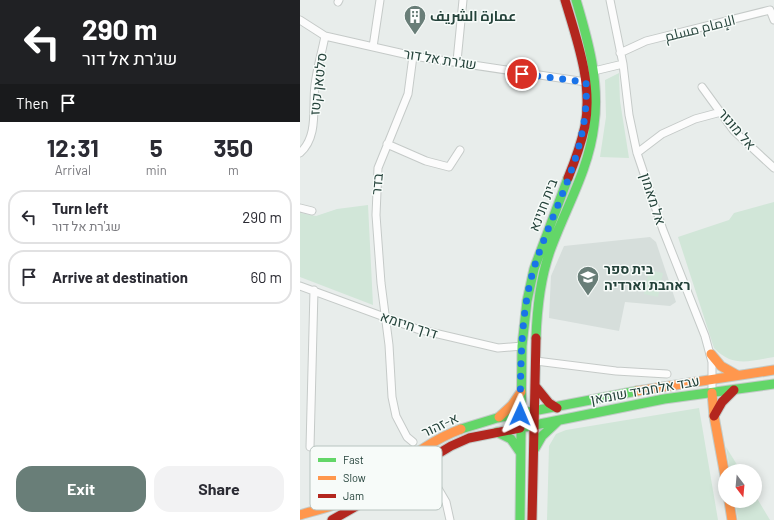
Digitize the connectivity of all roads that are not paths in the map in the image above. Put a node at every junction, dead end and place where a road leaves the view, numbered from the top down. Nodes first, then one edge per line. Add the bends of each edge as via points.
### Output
1 (380, 0) edge
2 (463, 0) edge
3 (564, 0) edge
4 (576, 0) edge
5 (610, 0) edge
6 (300, 20) edge
7 (774, 20) edge
8 (325, 36) junction
9 (373, 47) junction
10 (620, 53) junction
11 (413, 56) junction
12 (457, 61) junction
13 (623, 64) junction
14 (594, 71) junction
15 (586, 82) junction
16 (702, 87) dead end
17 (721, 112) junction
18 (386, 144) junction
19 (460, 150) dead end
20 (300, 153) edge
21 (637, 153) junction
22 (774, 168) edge
23 (300, 208) edge
24 (312, 211) dead end
25 (300, 286) edge
26 (314, 290) junction
27 (385, 318) junction
28 (522, 346) junction
29 (711, 354) junction
30 (536, 361) junction
31 (774, 370) edge
32 (667, 374) dead end
33 (737, 375) junction
34 (713, 378) junction
35 (774, 384) edge
36 (536, 387) junction
37 (734, 390) junction
38 (521, 392) junction
39 (712, 393) junction
40 (557, 408) junction
41 (536, 411) junction
42 (520, 414) junction
43 (714, 416) junction
44 (497, 418) junction
45 (558, 421) junction
46 (535, 425) junction
47 (520, 427) junction
48 (495, 432) junction
49 (413, 442) dead end
50 (310, 446) edge
51 (427, 446) edge
52 (442, 451) edge
53 (520, 452) junction
54 (533, 452) junction
55 (723, 464) edge
56 (442, 495) edge
57 (730, 508) edge
58 (315, 510) edge
59 (351, 510) edge
60 (300, 515) edge
61 (332, 520) edge
62 (450, 520) edge
63 (520, 520) edge
64 (532, 520) edge
65 (732, 520) edge

1 - 9 street
2 - 12 street
3 - 15 main road, בית חנינא via 582,56
4 - 14 main road, בית חנינא via 590,46
5 - 10 street, אל מאמון
6 - 8 street, שג'רת אל דור
7 - 10 street, الإمام مسلم via 770,10 646,42
8 - 9 street, שג'רת אל דור
8 - 20 street, סלטאן קטז via 315,85 313,130 307,146
9 - 11 street, שג'רת אל דור
10 - 13 street, אל מאמון
11 - 12 street, שג'רת אל דור
11 - 18 street, בדר via 408,94
12 - 15 street, שג'רת אל דור via 522,74
13 - 14 street
13 - 21 street, אל מאמון
14 - 30 main road, בית חנינא via 596,127 584,170 542,278
15 - 28 main road, בית חנינא via 584,130 534,269
16 - 17 street, אל מונזר
17 - 21 street via 695,119 662,134
17 - 22 street, אל מונזר via 734,131
18 - 19 street via 426,161 449,167
18 - 27 street, בדר via 378,168 376,190
21 - 29 street, אל מאמון via 663,230
23 - 24 street
25 - 26 street, דרך חיזמא
26 - 27 street, דרך חיזמא
26 - 50 street
27 - 28 street, דרך חיזמא via 417,330 464,342 498,348
27 - 49 street, בדר via 396,416 407,437
28 - 38 main road, בית חנינא
29 - 33 main road via 724,368
29 - 34 street, אל מאמון
30 - 32 street via 616,371
30 - 36 main road, בית חנינא
31 - 33 main road, עבד אלחמיד שומאן
33 - 34 main road, עבד אלחמיד שומאן
34 - 39 street, אל מאמון
34 - 40 main road, עבד אלחמיד שומאן
35 - 37 main road, עבד אלחמיד שומאן
36 - 40 main road via 549,403
36 - 41 main road, בית חנינא
37 - 39 main road, עבד אלחמיד שומאן
37 - 43 main road
38 - 42 main road, בית חנינא
38 - 44 main road via 512,405
39 - 43 main road
39 - 45 main road, עבד אלחמיד שומאן via 664,399
40 - 41 main road, עבד אלחמיד שומאן
41 - 42 main road, א-זהור
41 - 46 main road, בית חנינא
42 - 44 main road, א-זהור
42 - 47 main road, בית חנינא
43 - 55 main road
44 - 51 main road, א-זהור via 448,434
45 - 46 main road, עבד אלחמיד שומאן
45 - 54 main road via 542,436
46 - 47 main road, עבד אלחמיד שומאן
46 - 54 main road, בית חנינא
47 - 48 main road, א-זהור
47 - 53 main road, בית חנינא
48 - 52 main road, א-זהור via 469,438
48 - 53 main road via 507,435
53 - 63 main road, בית חנינא
54 - 64 main road, בית חנינא
56 - 62 street
57 - 65 main road
58 - 60 main road, א-זהור
59 - 61 main road, א-זהור

